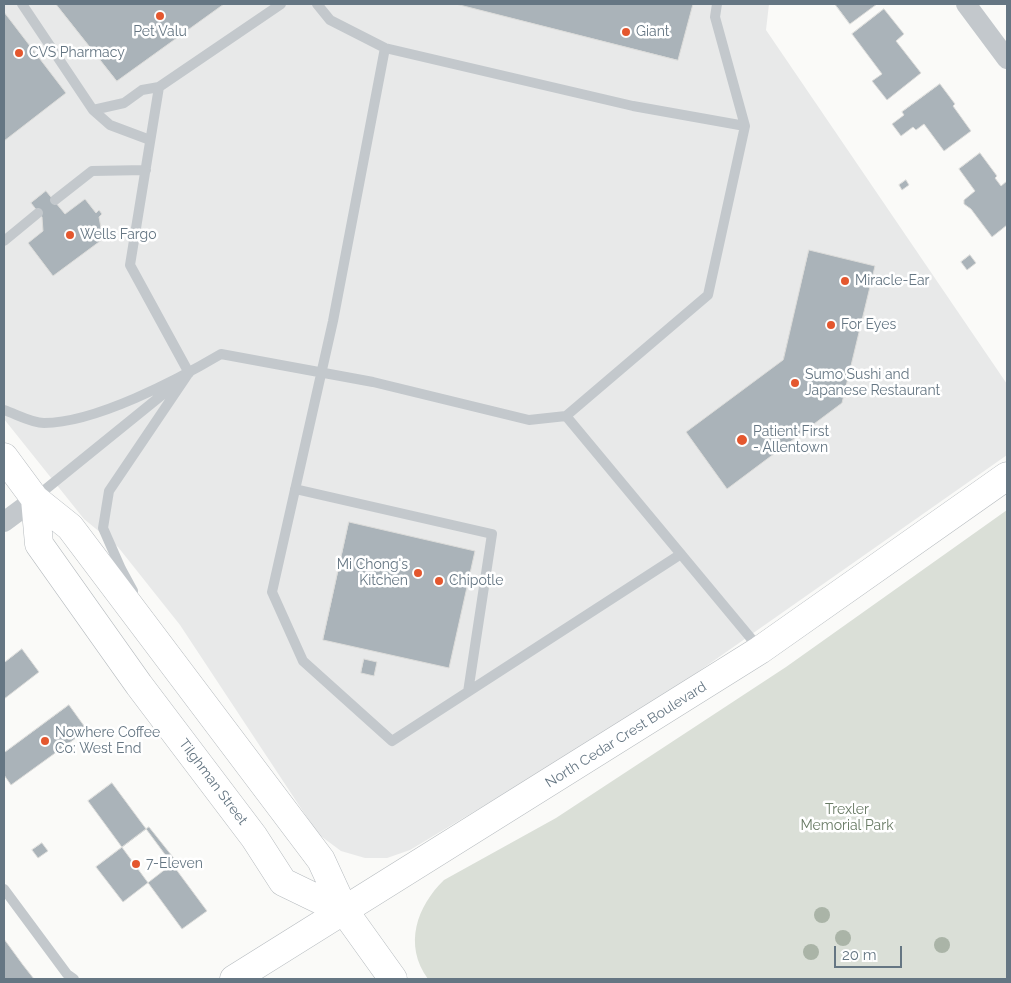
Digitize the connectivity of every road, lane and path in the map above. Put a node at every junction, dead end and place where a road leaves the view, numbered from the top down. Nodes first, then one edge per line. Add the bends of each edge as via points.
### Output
1 (22, 4) edge
2 (281, 4) edge
3 (317, 4) edge
4 (717, 4) edge
5 (966, 4) edge
6 (385, 48) junction
7 (1007, 59) edge
8 (159, 87) junction
9 (93, 110) junction
10 (745, 126) junction
11 (150, 140) junction
12 (146, 170) junction
13 (55, 200) dead end
14 (38, 213) dead end
15 (4, 241) edge
16 (321, 372) junction
17 (189, 373) junction
18 (4, 410) edge
19 (566, 416) junction
20 (4, 457) edge
21 (1007, 476) edge
22 (295, 489) junction
23 (35, 499) junction
24 (4, 522) edge
25 (681, 554) junction
26 (760, 650) junction
27 (179, 670) junction
28 (468, 692) junction
29 (4, 889) edge
30 (345, 912) junction
31 (74, 979) edge
32 (234, 979) edge
33 (393, 979) edge

1 - 9 lane
2 - 8 lane
3 - 6 lane via 330,20
4 - 10 lane via 715,17
5 - 7 street
6 - 10 lane via 632,106
6 - 16 lane
8 - 9 lane via 142,90 124,103
8 - 11 lane
9 - 11 lane via 110,125
10 - 19 lane via 708,295
11 - 12 lane
12 - 13 lane via 92,171
12 - 17 lane via 130,264
14 - 15 lane
16 - 17 lane via 221,354
16 - 19 lane via 529,420
16 - 22 lane
17 - 18 lane via 87,418 42,423
17 - 23 lane
17 - 27 lane via 109,491 103,528 121,569
19 - 25 lane
20 - 23 main road, Tilghman Street
21 - 26 main road, North Cedar Crest Boulevard
22 - 28 lane via 492,534
22 - 28 lane via 272,592 303,661 392,741
23 - 24 street
23 - 27 main road, Tilghman Street via 70,527
23 - 30 main road, Tilghman Street via 39,544 284,882
25 - 26 lane
25 - 28 lane
26 - 30 main road, North Cedar Crest Boulevard
27 - 30 main road, Tilghman Street via 324,864
29 - 31 lane
30 - 32 main road, North Cedar Crest Boulevard
30 - 33 main road, Tilghman Street

